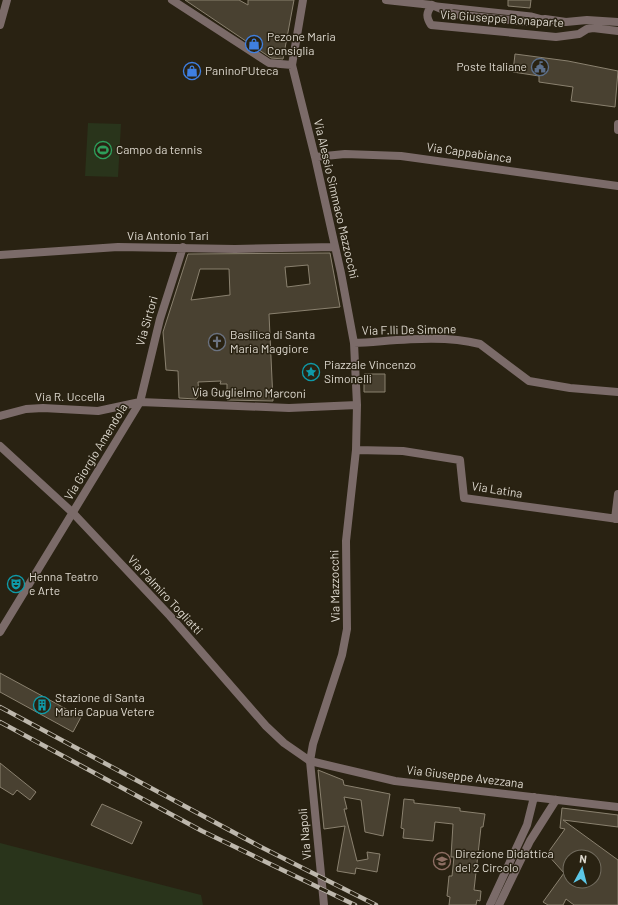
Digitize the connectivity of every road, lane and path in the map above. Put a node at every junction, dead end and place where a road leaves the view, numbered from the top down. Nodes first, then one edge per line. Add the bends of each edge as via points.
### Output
1 (7, 0) edge
2 (172, 0) edge
3 (303, 0) edge
4 (386, 0) edge
5 (432, 5) junction
6 (568, 21) junction
7 (618, 22) edge
8 (0, 25) edge
9 (618, 31) edge
10 (570, 36) junction
11 (292, 66) junction
12 (618, 124) edge
13 (618, 130) edge
14 (315, 157) junction
15 (618, 186) edge
16 (183, 247) junction
17 (335, 247) junction
18 (0, 255) edge
19 (354, 343) junction
20 (618, 392) edge
21 (140, 402) junction
22 (357, 405) junction
23 (0, 416) edge
24 (0, 446) edge
25 (356, 450) junction
26 (618, 494) edge
27 (73, 513) junction
28 (617, 519) edge
29 (0, 632) edge
30 (310, 761) junction
31 (534, 797) junction
32 (556, 800) junction
33 (618, 807) edge
34 (324, 905) edge
35 (490, 905) edge
36 (499, 905) edge

1 - 8 street
2 - 11 street via 269,63
3 - 11 street, Via Alessio Simmaco Mazzocchi
4 - 5 street, Via Giuseppe Bonaparte
5 - 6 street, Via Giuseppe Bonaparte via 461,15 530,22 545,19
5 - 10 street, Via Giuseppe Bonaparte via 427,11 431,25 556,37
6 - 7 street, Via Giuseppe Bonaparte
6 - 10 street, Via Giuseppe Bonaparte via 567,30
9 - 10 street, Via Giuseppe Bonaparte via 593,28
11 - 14 street, Via Alessio Simmaco Mazzocchi
12 - 13 street
14 - 15 street, Via Cappabianca via 345,154 401,156
14 - 17 street, Via Alessio Simmaco Mazzocchi
16 - 17 street, Via Antonio Tari
16 - 18 street, Via Antonio Tari via 102,248
16 - 21 street, Via Sirtori via 160,319
17 - 19 street, Via Alessio Simmaco Mazzocchi
19 - 20 street, Via F.lli De Simone via 471,341 480,344 529,381
19 - 22 street, Via Alessio Simmaco Mazzocchi
21 - 22 street, Via Guglielmo Marconi via 289,408
21 - 23 street, Via R. Uccella via 98,411 43,408 26,409
21 - 27 street, Via Giorgio Amendola
22 - 25 street, Via Mazzocchi
24 - 27 street, Via Palmiro Togliatti
25 - 28 street, Via Latina via 403,451 460,460 464,498
25 - 30 street, Via Mazzocchi via 346,541 347,629 342,655 312,744
26 - 28 street
27 - 29 street, Via Giorgio Amendola
27 - 30 street, Via Palmiro Togliatti via 170,616 266,726 284,743
30 - 31 street, Via Giuseppe Avezzana via 395,781
30 - 34 street, Via Napoli
31 - 32 street, Via Giuseppe Avezzana
31 - 35 street via 527,825
32 - 33 street, Via Giuseppe Avezzana
32 - 36 street via 530,841

